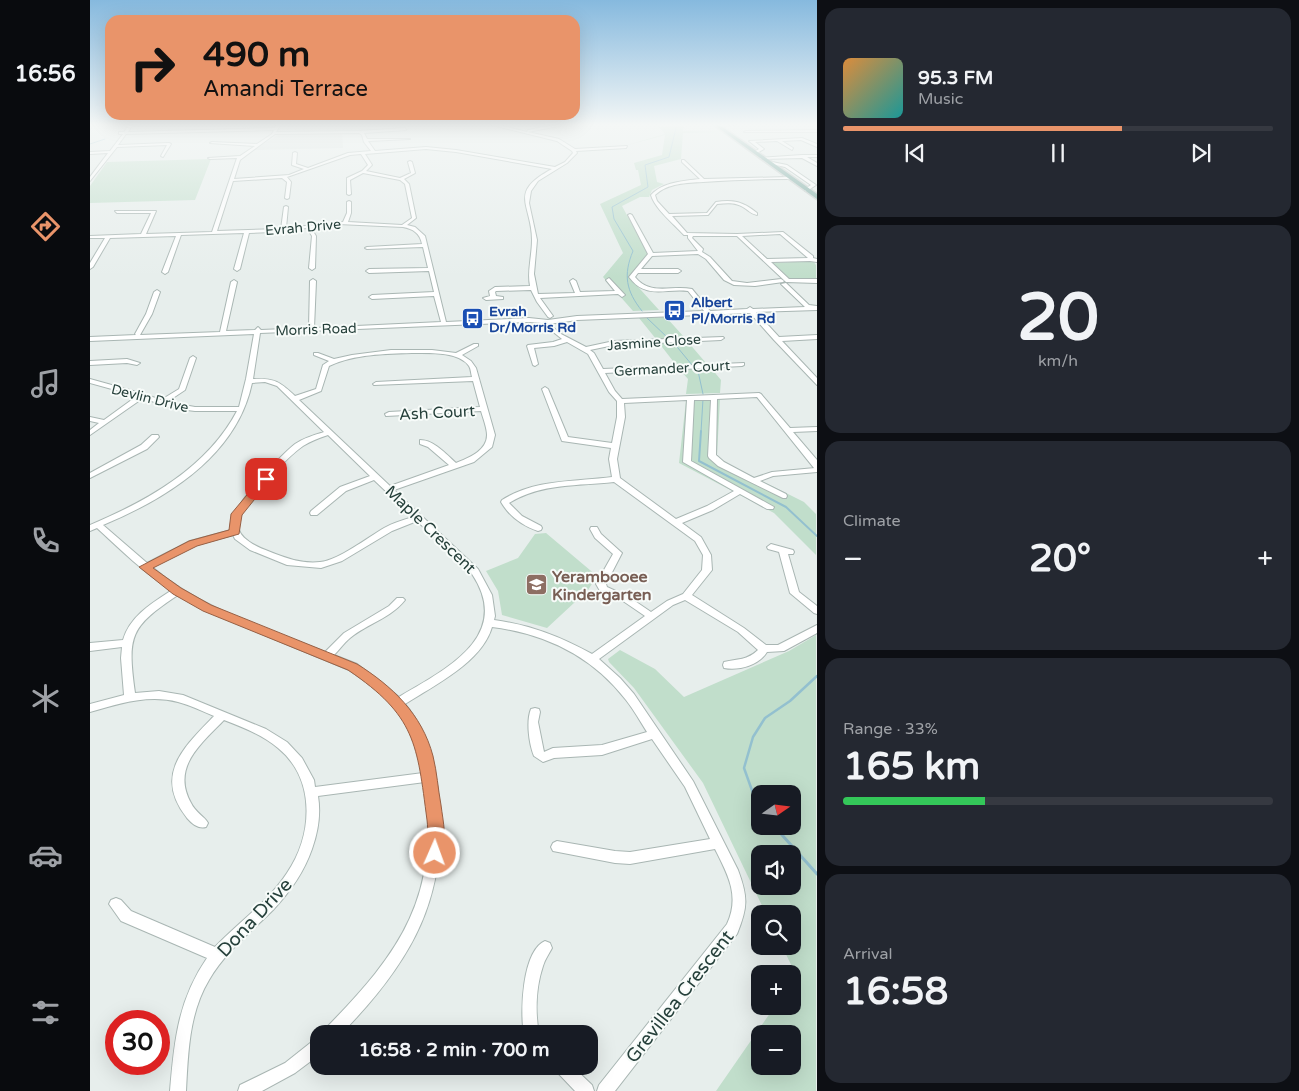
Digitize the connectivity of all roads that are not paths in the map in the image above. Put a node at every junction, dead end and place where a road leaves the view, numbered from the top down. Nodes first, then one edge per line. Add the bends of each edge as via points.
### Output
1 (233, 175) edge
2 (291, 175) edge
3 (358, 175) edge
4 (379, 175) edge
5 (409, 175) edge
6 (544, 175) edge
7 (698, 175) edge
8 (785, 175) edge
9 (799, 175) edge
10 (284, 177) junction
11 (789, 178) junction
12 (401, 179) junction
13 (231, 180) junction
14 (704, 181) junction
15 (806, 190) junction
16 (349, 194) dead end
17 (287, 198) dead end
18 (816, 198) edge
19 (349, 202) dead end
20 (286, 207) dead end
21 (117, 212) dead end
22 (755, 214) dead end
23 (630, 215) dead end
24 (668, 215) junction
25 (345, 223) junction
26 (308, 226) junction
27 (404, 226) junction
28 (283, 230) junction
29 (247, 232) junction
30 (214, 233) junction
31 (179, 234) junction
32 (143, 235) junction
33 (691, 235) junction
34 (737, 235) junction
35 (108, 237) junction
36 (90, 238) edge
37 (425, 245) junction
38 (367, 248) dead end
39 (699, 252) junction
40 (651, 254) junction
41 (810, 259) junction
42 (765, 261) junction
43 (816, 261) edge
44 (90, 267) edge
45 (312, 268) dead end
46 (237, 269) dead end
47 (431, 269) junction
48 (638, 270) junction
49 (165, 272) dead end
50 (369, 272) dead end
51 (676, 272) dead end
52 (609, 280) dead end
53 (313, 281) dead end
54 (573, 281) dead end
55 (816, 281) edge
56 (234, 282) dead end
57 (786, 282) junction
58 (532, 288) junction
59 (157, 292) dead end
60 (437, 294) junction
61 (578, 294) junction
62 (537, 296) junction
63 (372, 297) dead end
64 (486, 298) dead end
65 (493, 298) junction
66 (502, 298) dead end
67 (814, 307) edge
68 (542, 308) junction
69 (751, 310) junction
70 (708, 312) junction
71 (542, 318) junction
72 (552, 318) junction
73 (760, 320) joint
74 (444, 322) junction
75 (311, 327) junction
76 (258, 330) junction
77 (553, 330) junction
78 (223, 331) junction
79 (233, 331) junction
80 (138, 334) junction
81 (816, 337) edge
82 (90, 338) edge
83 (722, 338) dead end
84 (776, 339) junction
85 (567, 340) junction
86 (476, 346) dead end
87 (586, 349) junction
88 (316, 354) dead end
89 (458, 355) junction
90 (193, 358) dead end
91 (332, 360) junction
92 (90, 363) edge
93 (137, 363) dead end
94 (535, 364) dead end
95 (742, 364) dead end
96 (602, 371) junction
97 (476, 379) junction
98 (90, 381) edge
99 (248, 381) junction
100 (816, 383) edge
101 (376, 384) dead end
102 (545, 389) dead end
103 (142, 394) junction
104 (712, 396) junction
105 (691, 397) junction
106 (294, 399) junction
107 (620, 401) junction
108 (161, 402) junction
109 (242, 409) junction
110 (484, 409) junction
111 (389, 414) dead end
112 (90, 419) edge
113 (105, 422) junction
114 (816, 429) edge
115 (790, 430) junction
116 (330, 432) junction
117 (90, 433) edge
118 (154, 437) dead end
119 (422, 442) dead end
120 (616, 446) junction
121 (456, 466) junction
122 (816, 466) edge
123 (816, 470) edge
124 (90, 476) edge
125 (376, 476) junction
126 (616, 479) junction
127 (754, 481) junction
128 (390, 489) junction
129 (739, 491) junction
130 (783, 496) dead end
131 (770, 507) dead end
132 (314, 513) dead end
133 (419, 517) junction
134 (677, 522) junction
135 (94, 527) edge
136 (538, 528) dead end
137 (594, 529) dead end
138 (235, 532) junction
139 (771, 547) dead end
140 (145, 567) junction
141 (177, 591) junction
142 (686, 596) junction
143 (400, 600) dead end
144 (816, 611) edge
145 (652, 616) junction
146 (490, 623) junction
147 (816, 628) edge
148 (126, 643) junction
149 (90, 647) edge
150 (764, 649) junction
151 (327, 656) junction
152 (592, 659) junction
153 (728, 666) dead end
154 (130, 696) junction
155 (398, 703) junction
156 (90, 708) edge
157 (535, 712) dead end
158 (221, 716) junction
159 (654, 734) junction
160 (430, 778) junction
161 (312, 792) junction
162 (202, 824) dead end
163 (718, 843) junction
164 (557, 847) dead end
165 (116, 904) dead end
166 (545, 948) dead end
167 (218, 955) junction
168 (339, 1025) edge
169 (530, 1025) edge
170 (310, 1052) edge
171 (570, 1075) edge
172 (178, 1091) edge
173 (246, 1091) edge
174 (586, 1091) edge
175 (605, 1091) edge

1 - 13 street
2 - 10 street
3 - 16 street via 348,180
4 - 12 street
5 - 12 street
6 - 58 street via 536,181 527,196 534,233
7 - 14 street
8 - 11 main road
9 - 15 street via 814,185
10 - 13 street
10 - 17 street via 289,182
11 - 14 street
11 - 15 main road
12 - 27 street via 407,184 414,214 414,218
13 - 30 street
14 - 24 street via 674,183 655,191 654,199
15 - 18 main road
19 - 25 street
20 - 28 street
21 - 32 street via 156,211
22 - 24 street via 737,202 716,203 710,212 703,214
23 - 40 street
24 - 33 street
25 - 26 street, Evrah Drive
25 - 27 street, Evrah Drive
26 - 28 street, Evrah Drive
26 - 45 street via 314,236
27 - 37 street via 420,232
28 - 29 street, Evrah Drive
29 - 30 street, Evrah Drive
29 - 46 street
30 - 31 street, Evrah Drive
31 - 32 street, Evrah Drive
31 - 49 street
32 - 35 street, Evrah Drive
33 - 34 street
33 - 39 street via 701,250
34 - 41 street via 782,233
34 - 42 street
35 - 36 street, Evrah Drive
35 - 44 street
37 - 38 street
37 - 47 street
39 - 40 street
39 - 57 street via 732,282
40 - 48 street
41 - 42 street
41 - 43 street
42 - 57 street
47 - 50 street
47 - 60 street
48 - 51 street
48 - 70 street via 632,277 641,288 688,290
52 - 61 street via 622,294
53 - 75 street
54 - 61 street
55 - 57 street
56 - 78 street
57 - 67 street
58 - 62 street
58 - 65 street via 492,287
59 - 80 street
60 - 63 street
60 - 74 street
61 - 62 street
62 - 68 street
64 - 65 street
65 - 66 street
67 - 69 street
68 - 71 street
68 - 72 street
69 - 70 street
69 - 73 street
70 - 72 street
71 - 72 street, Morris Road
71 - 74 street, Morris Road
71 - 77 street
72 - 77 street
73 - 84 street
74 - 75 street, Morris Road
74 - 76 street, Morris Road
75 - 76 street, Morris Road
76 - 79 street, Morris Road
76 - 99 street
77 - 85 street
78 - 79 street, Morris Road
78 - 80 street, Morris Road
79 - 82 street, Morris Road
80 - 82 street, Morris Road
81 - 84 street
83 - 87 street, Jasmine Close via 614,343
84 - 100 street
85 - 87 street
85 - 94 street via 527,346
86 - 89 street
87 - 96 street
88 - 91 street
89 - 91 street via 432,351 359,355
89 - 97 street via 471,364
90 - 108 street via 182,390
91 - 106 street via 324,368 319,390
92 - 93 street
95 - 96 street, Germander Court
96 - 107 street
97 - 101 street
97 - 110 street
98 - 103 street, Devlin Drive
99 - 106 street, Maple Crescent via 276,383
99 - 109 street
102 - 120 street via 565,439
103 - 108 street, Devlin Drive
103 - 113 street
104 - 105 street
104 - 115 street via 759,395
104 - 127 street via 712,456
105 - 107 street
105 - 129 street via 687,462
106 - 116 street, Maple Crescent
107 - 120 street via 622,417
108 - 109 street, Devlin Drive via 195,409
109 - 135 street via 217,447 186,474 141,503
110 - 111 street, Ash Court
110 - 121 street via 491,435 488,447 477,457
112 - 113 street
113 - 117 street
114 - 115 street
115 - 122 street
116 - 125 street, Maple Crescent
116 - 138 street via 291,451 240,508 234,521
118 - 124 street
119 - 121 street via 431,445
120 - 126 street via 613,459
121 - 128 street
123 - 127 street via 772,474
125 - 128 street, Maple Crescent
125 - 132 street via 343,488
126 - 134 street
126 - 136 street via 549,485 505,502 528,524
127 - 130 street
128 - 133 street, Maple Crescent
129 - 131 street
129 - 134 street
133 - 138 street via 389,529 339,559 321,565 302,565 275,557 253,548
133 - 146 street, Maple Crescent via 475,571 486,586 492,609
134 - 142 street via 698,539 707,555 707,570
135 - 140 street
137 - 145 street via 618,554 601,584 603,589
138 - 140 street via 193,544
139 - 144 street via 787,552 795,594
140 - 141 street
141 - 148 street via 136,620
141 - 151 street via 240,623
142 - 145 street
142 - 150 street via 741,630
143 - 151 street via 347,636
145 - 152 street
146 - 152 street, Grevillea Crescent via 538,633
146 - 155 street via 465,660
147 - 150 street via 780,648
148 - 149 street
148 - 154 street
150 - 153 street via 756,658
151 - 155 street via 353,667
152 - 159 street, Grevillea Crescent via 616,681
154 - 156 street, Dona Drive
154 - 158 street, Dona Drive via 170,695
155 - 160 street via 420,739
157 - 159 street via 533,722 538,754 543,757 553,753 602,750
158 - 161 street, Dona Drive via 283,745 303,770
158 - 162 street via 185,756 177,774 178,790 191,815
159 - 163 street, Grevillea Crescent via 689,784
160 - 161 street
160 - 168 street via 436,825 435,853 419,913 390,967
161 - 167 street, Dona Drive via 312,834 294,874 279,894
163 - 164 street via 630,858
163 - 175 street, Grevillea Crescent via 732,870 739,896 738,915 732,929
165 - 167 street via 126,916
166 - 169 street via 537,960 528,1010
167 - 172 street, Dona Drive via 204,973 186,1018
170 - 173 street via 290,1068
171 - 174 street

